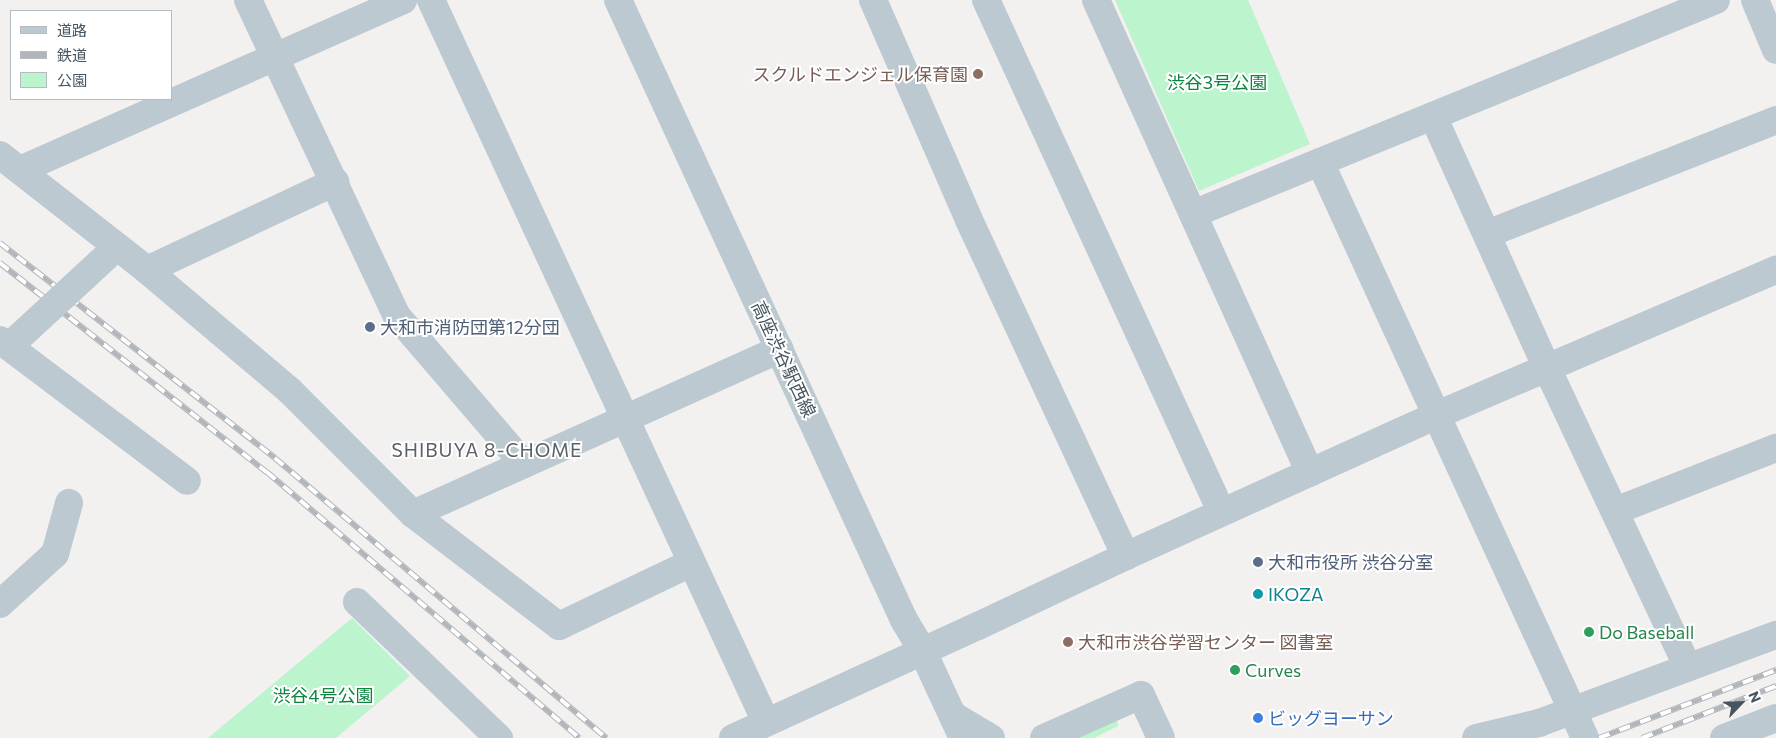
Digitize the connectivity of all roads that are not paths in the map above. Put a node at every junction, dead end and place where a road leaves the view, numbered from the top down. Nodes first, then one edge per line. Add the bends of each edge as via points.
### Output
1 (248, 0) edge
2 (403, 0) edge
3 (431, 0) edge
4 (618, 0) edge
5 (873, 0) edge
6 (986, 0) edge
7 (1096, 0) edge
8 (1716, 0) edge
9 (1755, 0) edge
10 (1776, 50) edge
11 (277, 57) junction
12 (172, 98) edge
13 (168, 100) edge
14 (1433, 116) junction
15 (1776, 120) edge
16 (10, 162) edge
17 (1320, 162) junction
18 (335, 182) junction
19 (1193, 214) junction
20 (1487, 234) junction
21 (112, 251) junction
22 (147, 270) junction
23 (1776, 270) edge
24 (6, 346) edge
25 (780, 349) junction
26 (1547, 368) junction
27 (1437, 415) junction
28 (624, 418) junction
29 (1776, 448) edge
30 (524, 464) junction
31 (1310, 473) junction
32 (187, 481) dead end
33 (1215, 498) dead end
34 (69, 503) dead end
35 (1615, 511) junction
36 (413, 514) junction
37 (1126, 556) junction
38 (691, 562) junction
39 (357, 602) dead end
40 (0, 604) edge
41 (1776, 635) edge
42 (923, 652) junction
43 (1688, 668) junction
44 (1573, 710) junction
45 (1776, 718) edge
46 (766, 722) junction
47 (959, 727) edge
48 (499, 738) edge
49 (733, 738) edge
50 (991, 738) edge
51 (1044, 738) edge
52 (1161, 738) edge
53 (1476, 738) edge
54 (1585, 738) edge
55 (1724, 738) edge

1 - 11 street
2 - 11 street
3 - 28 street
4 - 25 street, 高座渋谷駅西線
5 - 37 street via 969,220
6 - 33 street
7 - 19 street
8 - 14 street
9 - 10 street
11 - 12 street
11 - 18 street
13 - 16 street
14 - 17 street
14 - 20 street
15 - 20 street
16 - 21 street
17 - 19 street
17 - 27 street
18 - 22 street
18 - 30 street via 397,316
19 - 31 street
20 - 26 street
21 - 22 street
21 - 24 street, bridge
22 - 36 street via 290,391
23 - 26 street
24 - 32 street
25 - 28 street
25 - 42 street, 高座渋谷駅西線 via 904,620
26 - 27 street
26 - 35 street
27 - 31 street
27 - 44 street
28 - 30 street
28 - 38 street
29 - 35 street
30 - 36 street
31 - 37 street
34 - 40 street via 55,554
35 - 43 street
36 - 38 street via 559,626
37 - 42 street
38 - 46 street
39 - 48 street
41 - 43 street
42 - 46 street
42 - 47 street, 高座渋谷駅西線
43 - 44 street
44 - 53 street via 1539,723
44 - 54 street
45 - 55 street
46 - 49 street
47 - 50 street
51 - 52 street via 1142,695

